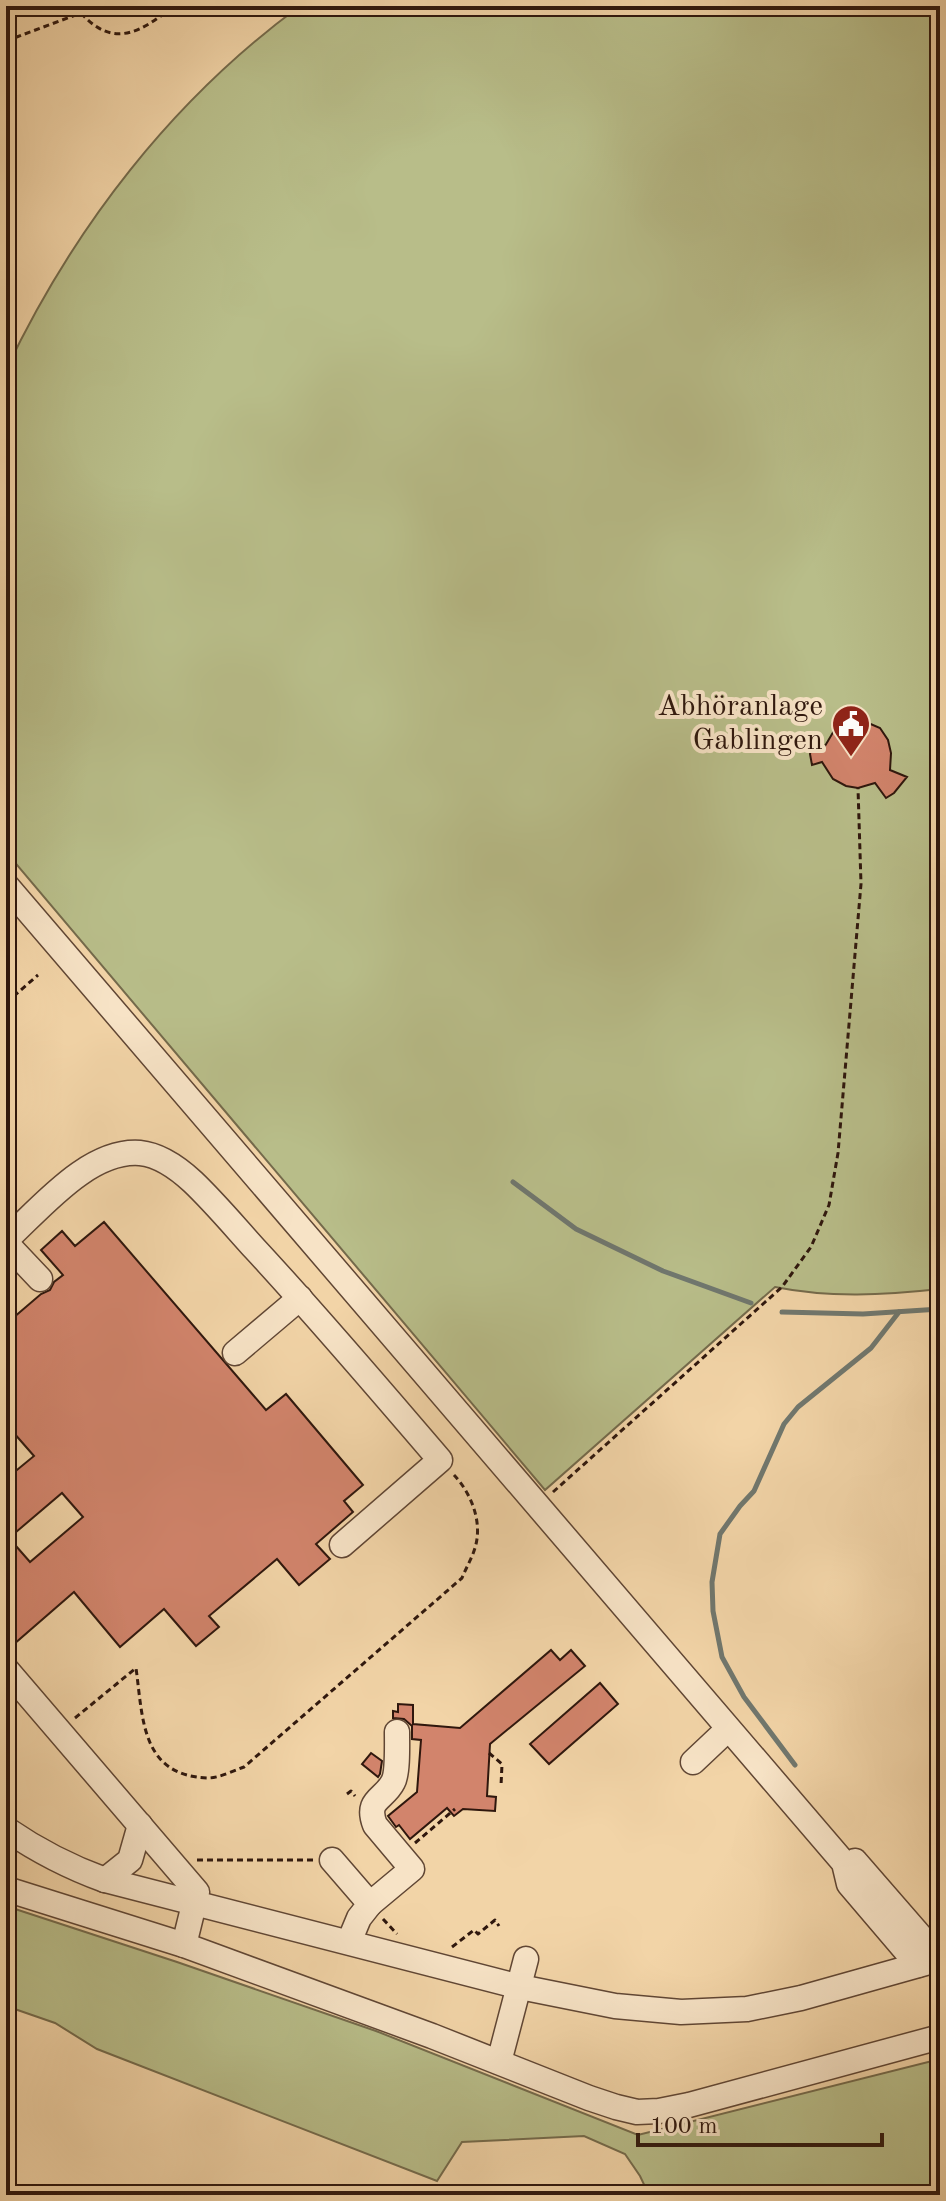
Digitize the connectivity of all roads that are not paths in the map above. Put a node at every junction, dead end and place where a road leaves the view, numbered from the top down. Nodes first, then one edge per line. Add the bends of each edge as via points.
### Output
1 (10, 899) edge
2 (6, 1241) edge
3 (40, 1279) dead end
4 (300, 1298) junction
5 (235, 1353) dead end
6 (342, 1545) dead end
7 (6, 1669) edge
8 (728, 1729) junction
9 (392, 1745) dead end
10 (693, 1762) dead end
11 (6, 1815) edge
12 (140, 1825) junction
13 (6, 1829) edge
14 (332, 1860) road end
15 (855, 1861) dead end
16 (76, 1869) junction
17 (105, 1880) junction
18 (6, 1889) edge
19 (370, 1904) junction
20 (194, 1905) junction
21 (895, 1940) junction
22 (349, 1942) junction
23 (184, 1945) junction
24 (526, 1959) dead end
25 (933, 1961) edge
26 (886, 1975) junction
27 (520, 1987) junction
28 (940, 2037) edge
29 (499, 2062) junction

1 - 8 lane
2 - 3 lane
2 - 4 lane via 96,1162 141,1153 164,1161 192,1182
4 - 5 lane
4 - 6 lane via 440,1460
7 - 12 lane
8 - 10 lane
8 - 21 lane via 844,1863 849,1884
9 - 19 lane via 394,1781 373,1803 372,1818 412,1869
11 - 16 lane
12 - 17 lane via 130,1860
12 - 20 lane via 197,1892
13 - 16 lane
14 - 19 lane
15 - 25 lane
16 - 17 lane
17 - 20 lane
18 - 23 lane
19 - 22 lane
20 - 22 lane
20 - 23 lane
21 - 25 lane
21 - 26 lane
22 - 27 lane
23 - 29 lane
24 - 27 lane
25 - 26 lane
26 - 27 lane via 760,2006 681,2012 615,2006
27 - 29 lane
28 - 29 lane via 659,2111 616,2107

